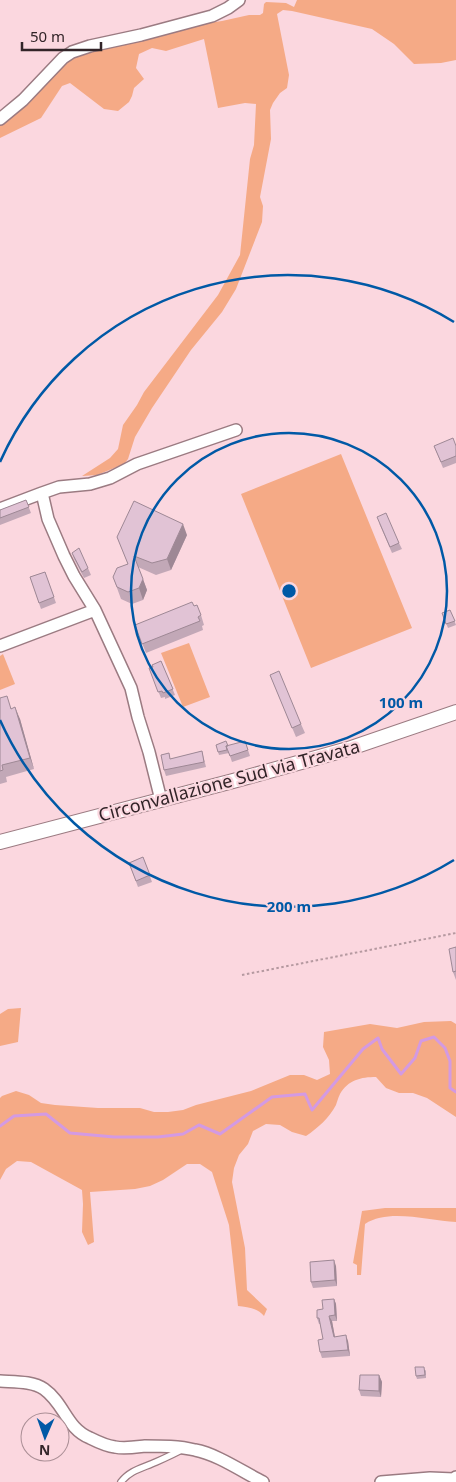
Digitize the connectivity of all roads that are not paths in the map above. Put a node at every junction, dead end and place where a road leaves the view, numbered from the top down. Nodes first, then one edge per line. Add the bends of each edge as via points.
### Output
1 (239, 0) edge
2 (0, 119) edge
3 (236, 430) dead end
4 (42, 493) junction
5 (0, 509) edge
6 (95, 610) junction
7 (0, 646) edge
8 (456, 712) edge
9 (161, 800) junction
10 (0, 842) edge
11 (0, 1381) edge
12 (184, 1448) junction
13 (455, 1479) edge
14 (121, 1482) edge
15 (263, 1482) edge
16 (381, 1482) edge

1 - 2 street via 212,16 72,52
3 - 4 street via 136,464 110,478
4 - 5 street
4 - 6 street via 48,519 64,556
6 - 7 street
6 - 9 street via 131,688
8 - 9 street, Circonvallazione Sud via Travata via 348,749
9 - 10 street, Circonvallazione Sud via Travata
11 - 12 street via 43,1388 58,1402 75,1429 105,1445 116,1448
12 - 14 lane via 133,1471
12 - 15 street via 215,1456
13 - 16 street

